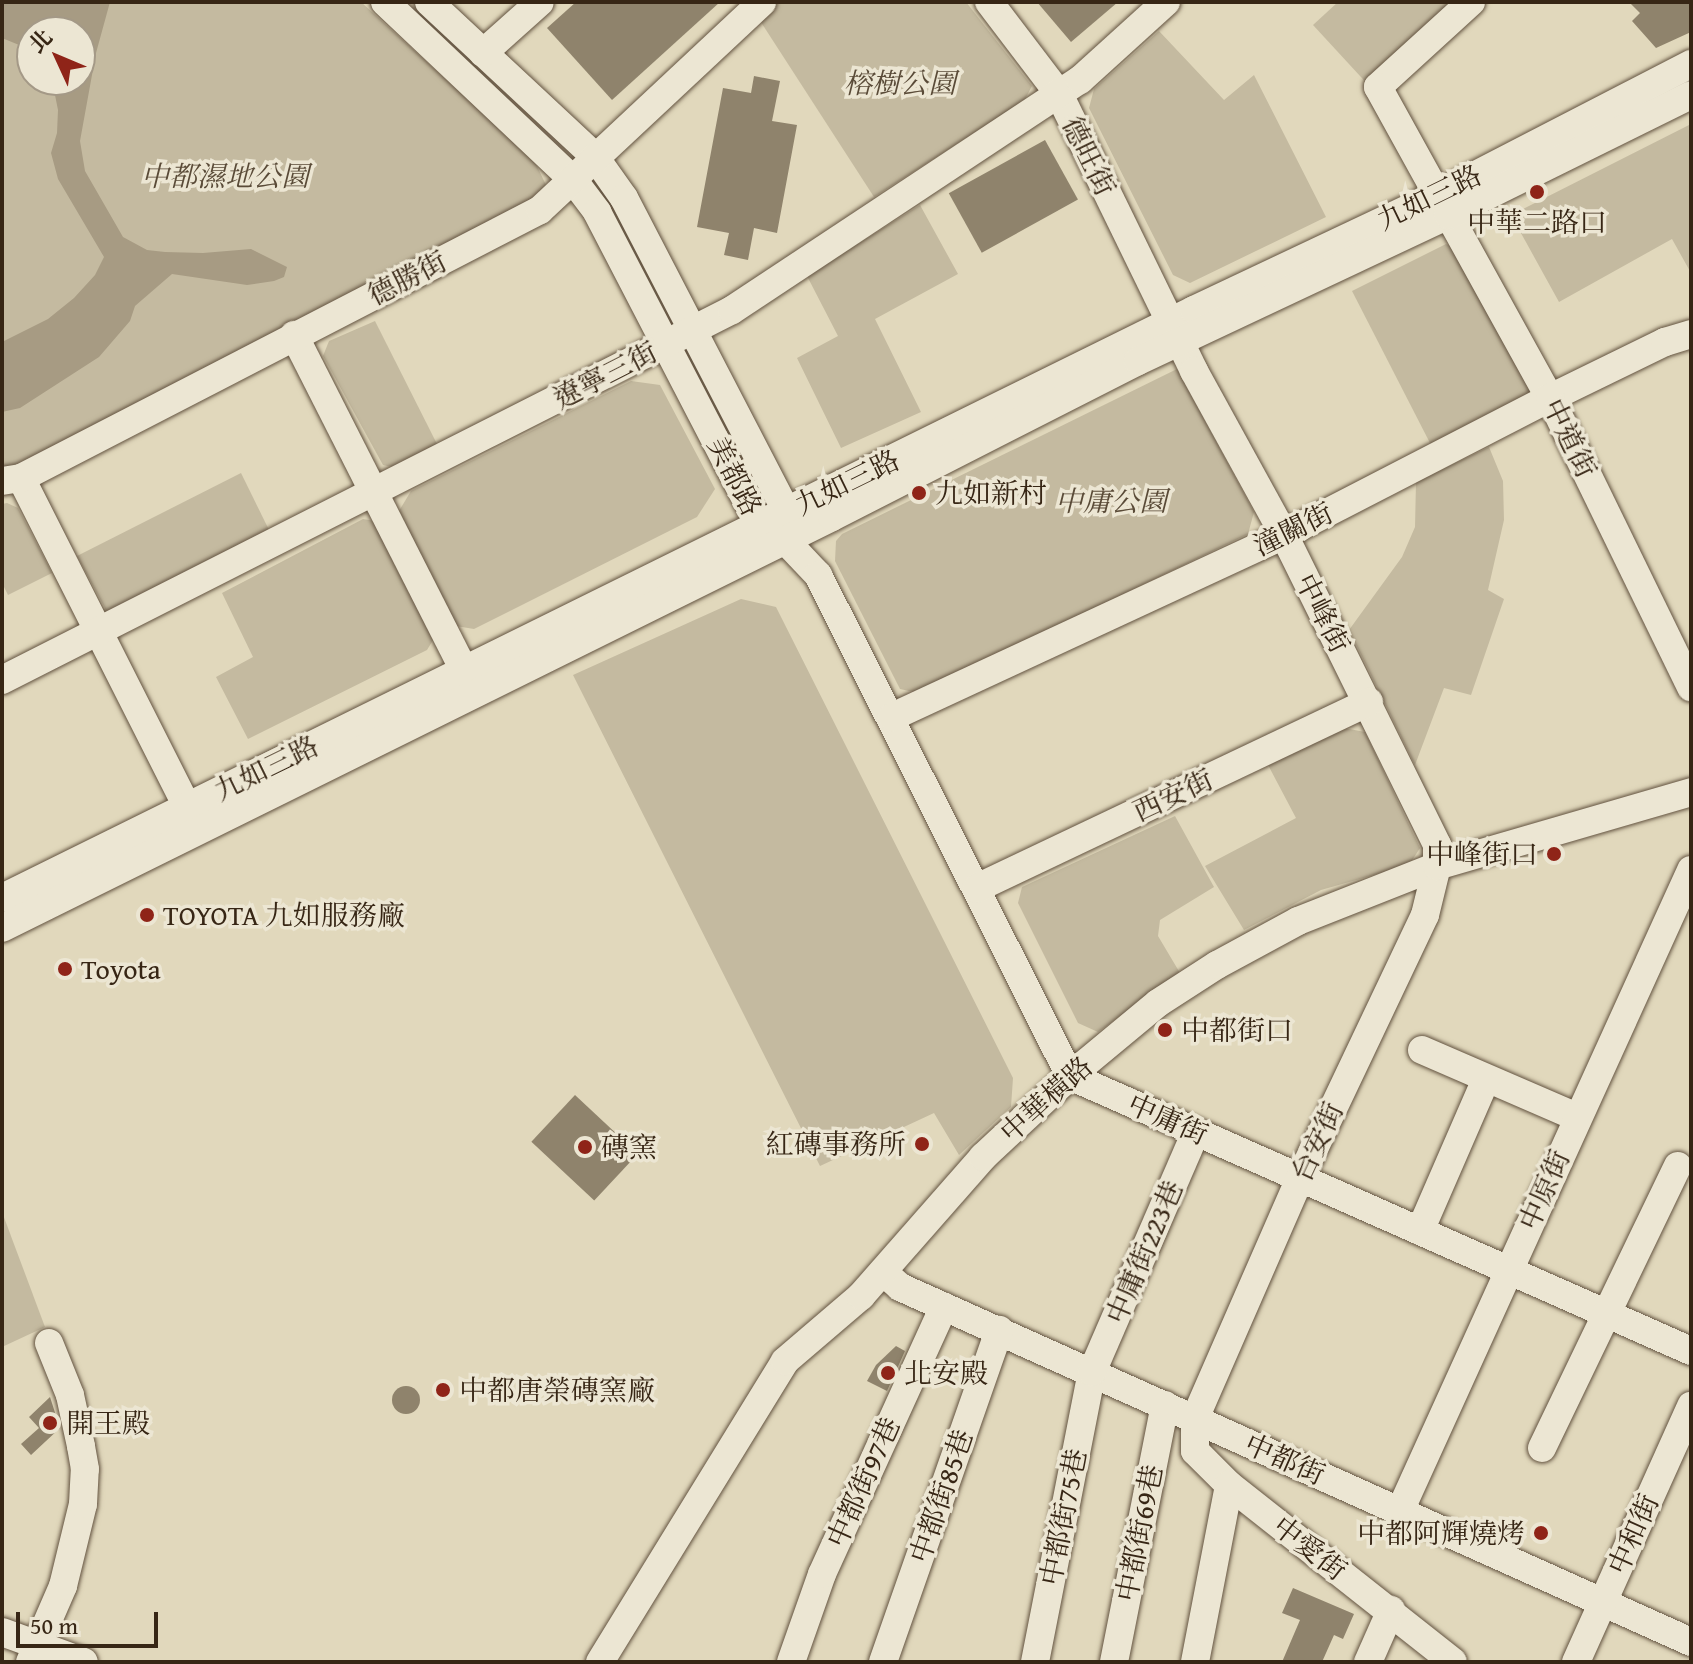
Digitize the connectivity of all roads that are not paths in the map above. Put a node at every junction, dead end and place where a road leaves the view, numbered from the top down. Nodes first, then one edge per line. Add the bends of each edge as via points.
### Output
1 (385, 2) edge
2 (429, 2) edge
3 (540, 2) edge
4 (762, 2) edge
5 (989, 2) edge
6 (1166, 2) edge
7 (1471, 2) edge
8 (483, 53) junction
9 (1691, 64) edge
10 (1059, 94) junction
11 (1691, 95) edge
12 (595, 157) junction
13 (574, 181) junction
14 (1443, 205) junction
15 (695, 329) junction
16 (1174, 332) junction
17 (1691, 334) edge
18 (294, 335) junction
19 (667, 343) junction
20 (1550, 398) junction
21 (11, 480) edge
22 (375, 493) junction
23 (759, 525) junction
24 (785, 526) junction
25 (1284, 535) junction
26 (97, 633) junction
27 (464, 670) junction
28 (2, 680) edge
29 (1691, 687) edge
30 (1369, 702) junction
31 (892, 717) junction
32 (1691, 792) edge
33 (192, 819) junction
34 (1437, 866) junction
35 (1691, 870) edge
36 (977, 888) junction
37 (2, 898) edge
38 (2, 928) edge
39 (1422, 1050) dead end
40 (1070, 1076) junction
41 (1486, 1079) junction
42 (1577, 1117) junction
43 (1196, 1132) junction
44 (1678, 1166) dead end
45 (1300, 1178) junction
46 (1420, 1231) junction
47 (1508, 1270) junction
48 (883, 1272) junction
49 (944, 1306) junction
50 (1607, 1314) junction
51 (999, 1330) junction
52 (49, 1343) dead end
53 (1691, 1351) edge
54 (1092, 1372) junction
55 (1165, 1405) junction
56 (1691, 1406) edge
57 (1195, 1418) junction
58 (1542, 1448) dead end
59 (1229, 1485) junction
60 (1400, 1511) junction
61 (1603, 1602) junction
62 (1391, 1610) junction
63 (2, 1632) edge
64 (1691, 1642) edge
65 (34, 1654) edge
66 (84, 1662) edge
67 (600, 1662) edge
68 (791, 1662) edge
69 (883, 1662) edge
70 (1035, 1662) edge
71 (1114, 1662) edge
72 (1195, 1662) edge
73 (1368, 1662) edge
74 (1453, 1662) edge
75 (1576, 1662) edge

1 - 13 street, 美都路
2 - 8 street, 美都路
3 - 8 street
4 - 12 street, 德勝街
5 - 10 street, 德旺街
6 - 10 street, 遼寧三街
7 - 14 street, 中道街 via 1378,87
8 - 12 street, 美都路
9 - 14 street, 九如三路
10 - 15 street, 遼寧三街 via 756,295
10 - 16 street, 德旺街
11 - 14 street, 九如三路
12 - 13 street, 德勝街
12 - 15 street, 美都路 via 624,198
13 - 18 street, 德勝街 via 540,210
13 - 19 street, 美都路 via 597,212
14 - 16 street, 九如三路
14 - 20 street, 中道街
15 - 19 street, 遼寧三街
15 - 24 street, 美都路
16 - 24 street, 九如三路
16 - 25 street, 中峰街
17 - 20 street, 潼關街
18 - 21 street, 德勝街
18 - 22 street
19 - 22 street, 遼寧三街
19 - 23 street, 美都路
20 - 25 street, 潼關街
20 - 29 street, 中道街
21 - 26 street
22 - 26 street, 遼寧三街
22 - 27 street
23 - 24 street, 美都路
23 - 27 street, 九如三路
24 - 31 street via 818,575
24 - 33 street, 九如三路
25 - 30 street, 中峰街
25 - 31 street, 潼關街
26 - 28 street, 遼寧三街
26 - 33 street
27 - 33 street, 九如三路
30 - 34 street, 中峰街 via 1434,834
30 - 36 street, 西安街
31 - 36 street
32 - 34 street, 中華橫路
33 - 37 street, 九如三路
33 - 38 street, 九如三路
34 - 40 street, 中華橫路 via 1298,921 1217,965 1158,1003
34 - 45 street, 台安街 via 1425,915
35 - 42 street, 中原街
36 - 40 street
39 - 41 street
40 - 43 street, 中庸街
40 - 48 street, 中華橫路 via 983,1157
41 - 42 street
41 - 46 street
42 - 47 street, 中原街
43 - 45 street, 中庸街
43 - 54 street, 中庸街223巷
44 - 50 street
45 - 46 street, 中庸街
45 - 57 street, 台安街
46 - 47 street, 中庸街
47 - 50 street, 中庸街
47 - 60 street, 中原街
48 - 49 street, 中都街 via 900,1287
48 - 67 street, 中華橫路 via 785,1361
49 - 51 street, 中都街
49 - 68 street, 中都街97巷 via 822,1574
50 - 53 street, 中庸街
50 - 58 street
51 - 54 street, 中都街
51 - 69 street, 中都街85巷
52 - 65 street via 70,1395 85,1469 83,1504 63,1586
54 - 55 street, 中都街
54 - 70 street, 中都街75巷
55 - 57 street, 中都街
55 - 71 street, 中都街69巷
56 - 61 street, 中和街
57 - 59 street, 中愛街 via 1195,1451
57 - 60 street, 中都街
59 - 62 street, 中愛街
59 - 72 street
60 - 61 street, 中都街
61 - 64 street, 中都街
61 - 75 street, 中和街
62 - 73 street
62 - 74 street, 中愛街
63 - 65 street
65 - 66 street

